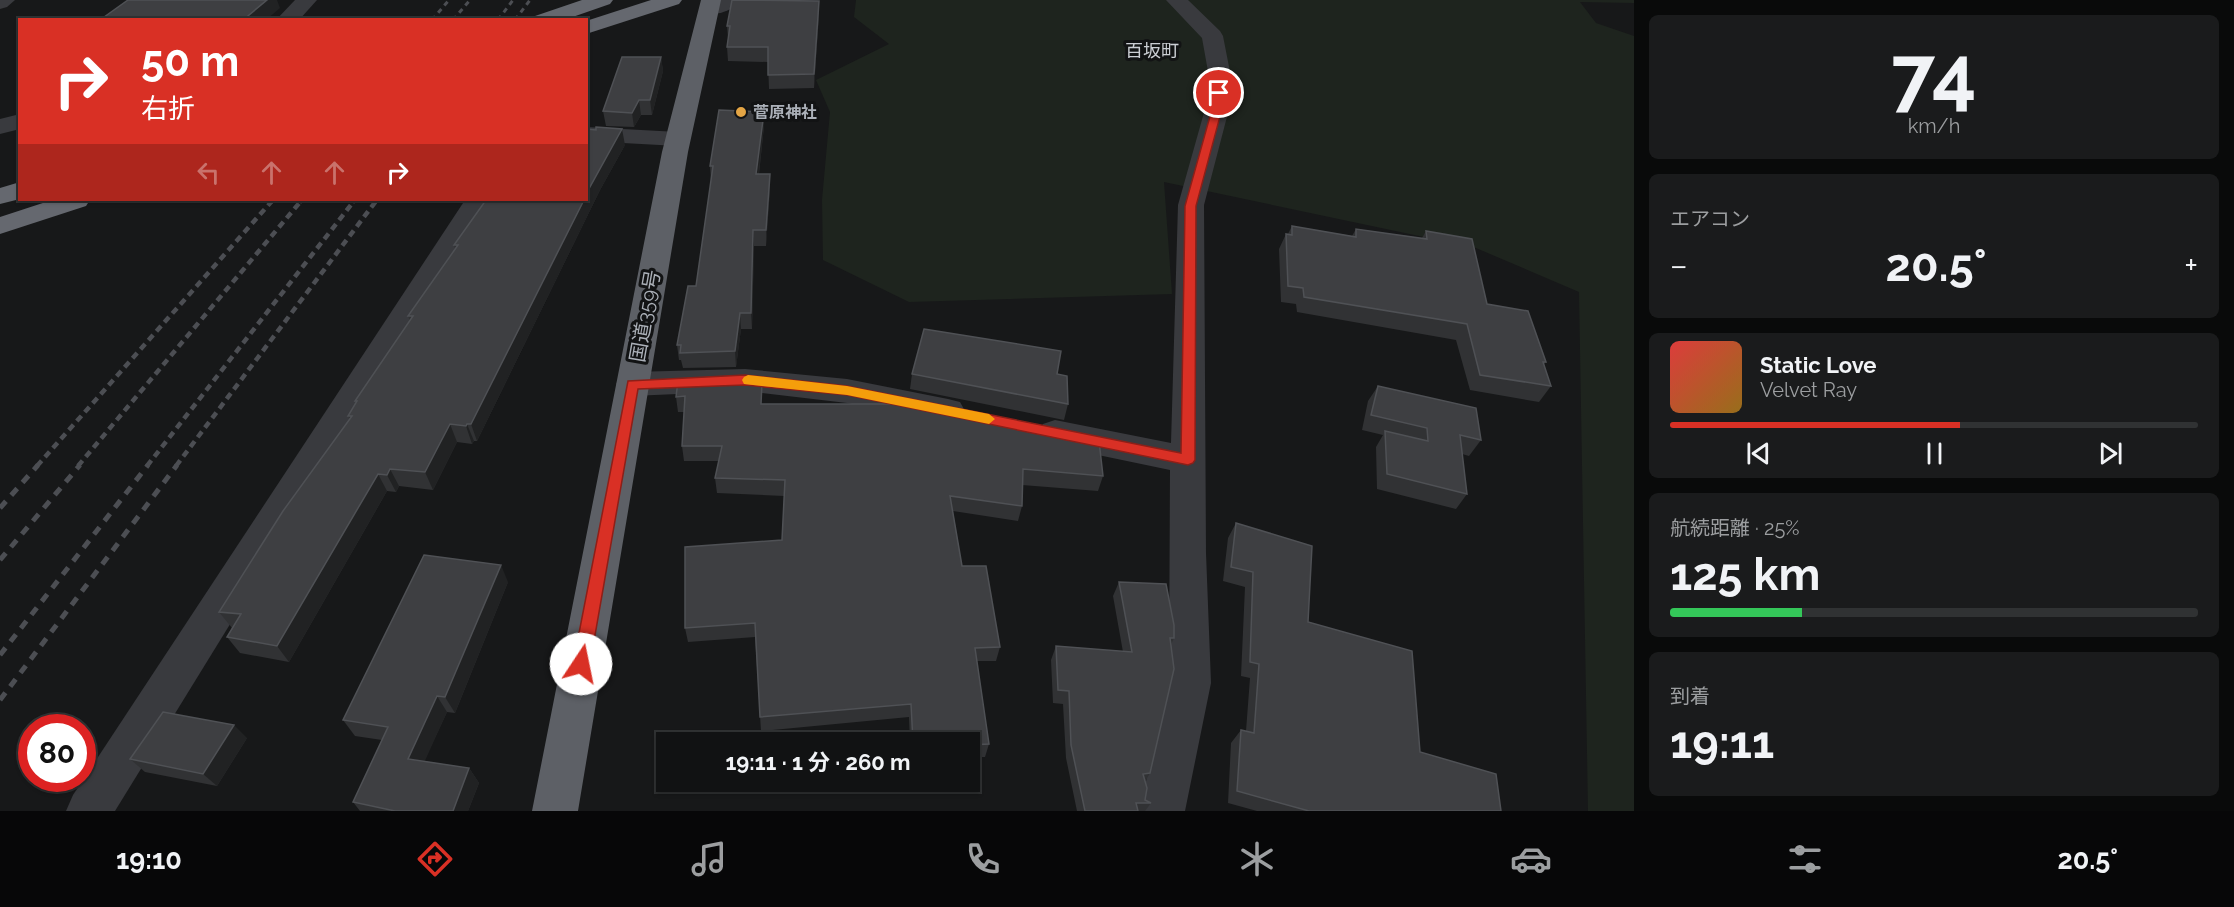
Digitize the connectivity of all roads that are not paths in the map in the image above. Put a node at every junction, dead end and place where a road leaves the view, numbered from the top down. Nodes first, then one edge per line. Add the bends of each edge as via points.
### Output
1 (5, 0) edge
2 (308, 0) edge
3 (603, 0) edge
4 (672, 0) edge
5 (1176, 0) edge
6 (0, 3) edge
7 (717, 3) edge
8 (288, 18) edge
9 (548, 18) edge
10 (588, 27) edge
11 (18, 122) edge
12 (0, 127) edge
13 (588, 134) edge
14 (678, 139) junction
15 (18, 191) edge
16 (0, 196) edge
17 (74, 201) edge
18 (477, 201) edge
19 (0, 226) edge
20 (632, 384) junction
21 (977, 417) edge
22 (1024, 426) edge
23 (1188, 460) junction
24 (557, 808) edge
25 (88, 811) edge
26 (1162, 811) edge

1 - 6 street
2 - 8 street
3 - 9 highway
4 - 10 highway
5 - 23 street via 1212,36 1220,77 1217,109 1191,206
7 - 14 highway, 国道359号
11 - 12 street
13 - 14 street
14 - 20 highway, 国道359号
15 - 16 highway
17 - 19 highway
18 - 25 street
20 - 21 street via 745,380 847,391
20 - 24 highway, 国道359号
22 - 23 street
23 - 26 street via 1190,684

